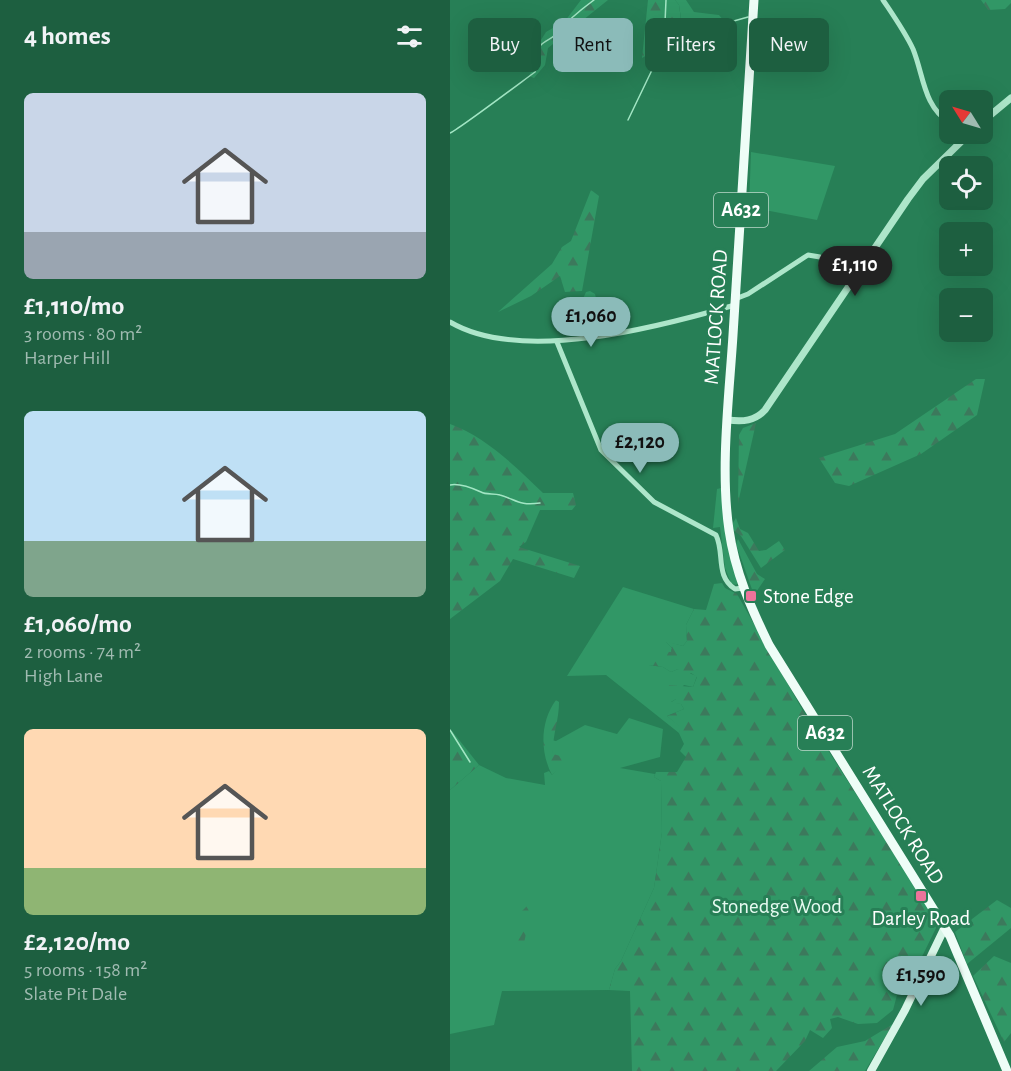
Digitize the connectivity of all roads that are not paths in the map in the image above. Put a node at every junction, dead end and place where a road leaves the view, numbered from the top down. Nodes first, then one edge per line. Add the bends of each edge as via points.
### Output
1 (754, 0) edge
2 (883, 0) edge
3 (1009, 101) edge
4 (993, 113) edge
5 (939, 114) edge
6 (959, 144) edge
7 (856, 272) junction
8 (735, 302) junction
9 (450, 322) edge
10 (557, 342) junction
11 (728, 420) junction
12 (743, 588) junction
13 (945, 927) junction
14 (871, 1071) edge
15 (1007, 1071) edge

1 - 8 main road, MATLOCK ROAD / A632
2 - 5 street via 912,47 927,98
3 - 4 street
6 - 7 street via 923,179
7 - 8 street via 808,255
7 - 11 street via 765,410 748,420
8 - 10 street via 650,326
8 - 11 main road, MATLOCK ROAD / A632
9 - 10 street via 485,337
10 - 12 street via 601,450 654,502 716,535 728,585 735,590
11 - 12 main road, MATLOCK ROAD / A632 via 729,530
12 - 13 main road, MATLOCK ROAD / A632 via 770,645
13 - 14 main road
13 - 15 main road, MATLOCK ROAD / A632

